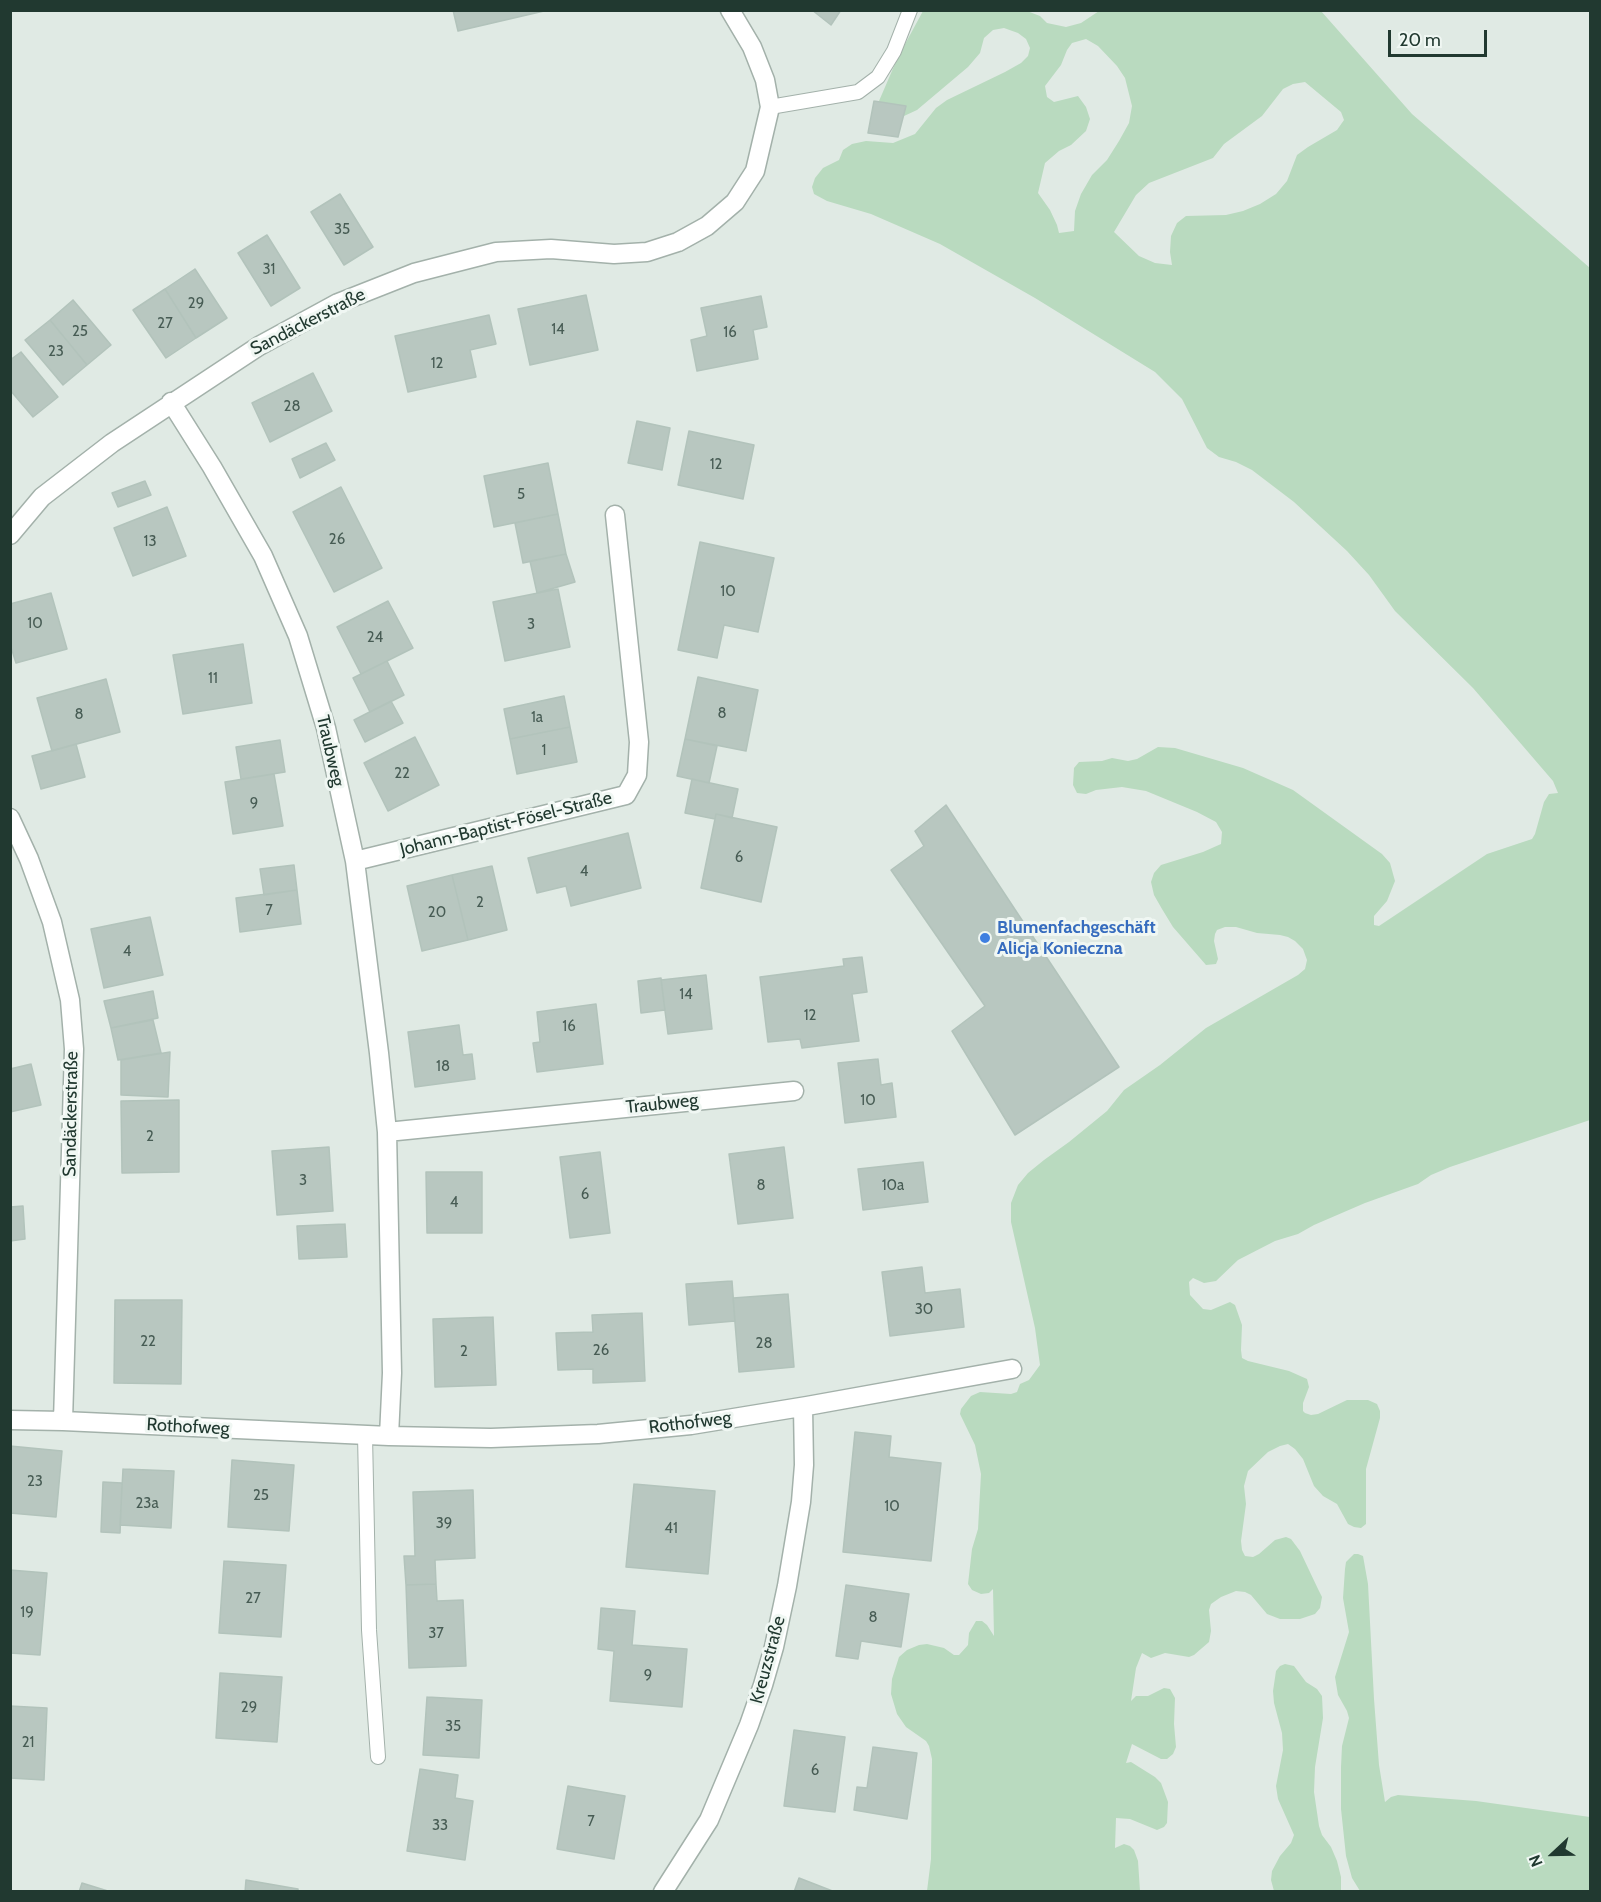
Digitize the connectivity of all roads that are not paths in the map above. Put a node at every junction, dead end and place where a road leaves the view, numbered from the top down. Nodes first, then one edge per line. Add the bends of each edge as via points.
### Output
1 (730, 10) edge
2 (910, 10) edge
3 (770, 107) junction
4 (171, 402) junction
5 (615, 515) dead end
6 (10, 535) edge
7 (10, 818) edge
8 (355, 861) junction
9 (794, 1091) dead end
10 (387, 1132) junction
11 (1012, 1369) dead end
12 (803, 1407) junction
13 (10, 1420) edge
14 (63, 1420) junction
15 (365, 1435) junction
16 (389, 1436) junction
17 (378, 1757) dead end
18 (663, 1892) edge

1 - 3 street, Sandäckerstraße via 752,47
2 - 3 lane via 894,51 878,77 858,92
3 - 4 street, Sandäckerstraße via 755,171 735,202 707,226 678,242 636,253 551,249 496,252 414,273 338,303 259,346
4 - 6 street, Sandäckerstraße via 42,498
4 - 8 street, Traubweg via 263,556 298,636 326,729
5 - 8 street, Johann-Baptist-Fösel-Straße via 639,742 637,775 626,795
7 - 14 street, Sandäckerstraße via 52,922 69,1000 74,1049
8 - 10 street, Traubweg
9 - 10 street, Traubweg
10 - 16 street, Traubweg via 392,1373
11 - 12 street, Rothofweg
12 - 16 street, Rothofweg via 691,1425 598,1434
12 - 18 street, Kreuzstraße via 801,1502 769,1666 709,1820
13 - 14 street, Rothofweg
14 - 15 street, Rothofweg
15 - 16 street, Rothofweg
15 - 17 lane via 369,1630

